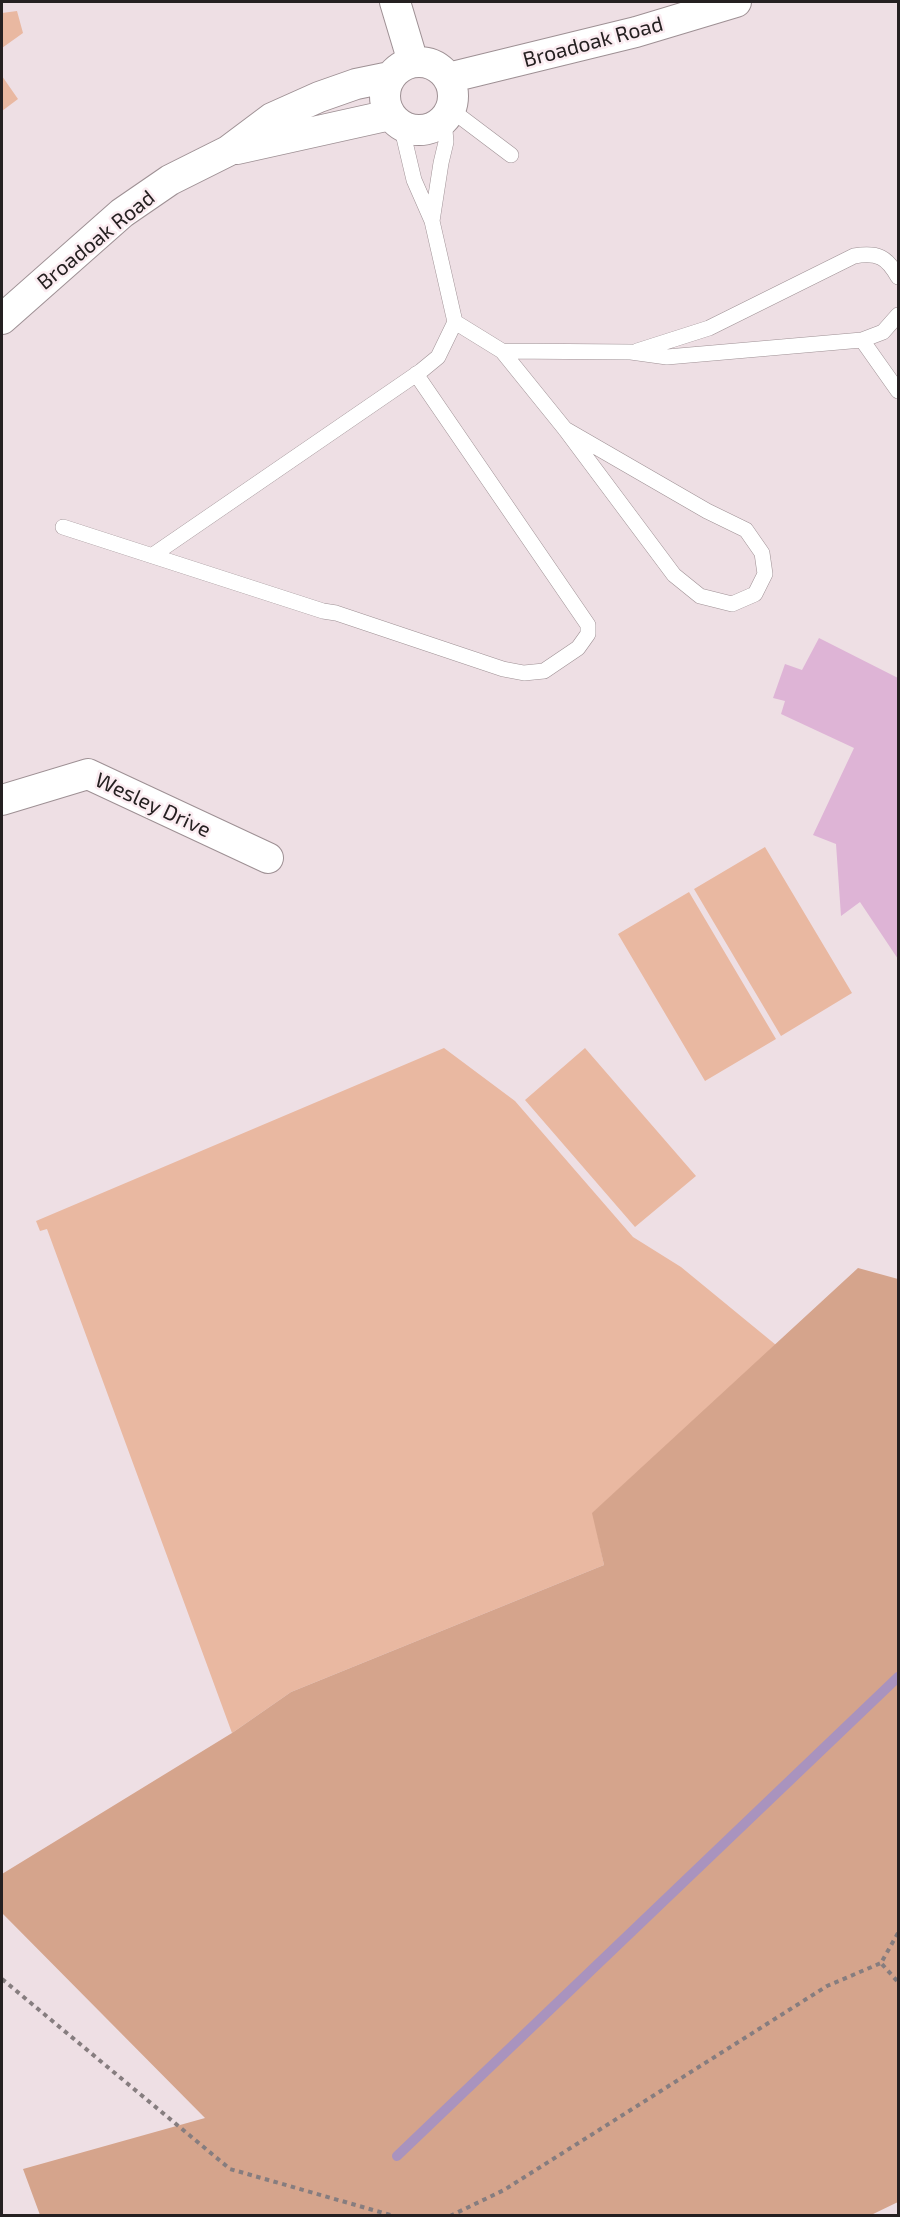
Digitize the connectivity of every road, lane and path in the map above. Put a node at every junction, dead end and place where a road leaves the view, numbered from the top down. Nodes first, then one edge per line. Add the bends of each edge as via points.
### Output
1 (395, 2) edge
2 (736, 2) edge
3 (401, 70) junction
4 (448, 78) junction
5 (447, 114) junction
6 (396, 120) junction
7 (228, 151) junction
8 (511, 155) dead end
9 (432, 221) junction
10 (898, 278) edge
11 (898, 315) edge
12 (2, 319) edge
13 (455, 322) junction
14 (862, 340) junction
15 (502, 351) junction
16 (631, 352) junction
17 (416, 374) junction
18 (898, 391) edge
19 (565, 429) junction
20 (63, 527) dead end
21 (153, 555) junction
22 (2, 800) edge
23 (268, 858) dead end
24 (898, 1934) edge
25 (881, 1963) junction
26 (2, 1979) edge
27 (898, 1982) edge
28 (394, 2216) edge
29 (450, 2216) edge

1 - 3 street
2 - 4 street, Broadoak Road via 636,32
3 - 4 street, Broadoak Road via 420,61 441,70
3 - 6 street via 385,88 385,100
3 - 7 street, Broadoak Road via 272,118
4 - 5 street via 453,99
5 - 6 street, Broadoak Road via 436,126 426,129 415,130
5 - 8 lane
5 - 9 lane
6 - 7 street, Broadoak Road
6 - 9 lane via 414,180
7 - 12 street, Broadoak Road via 170,180 122,213
9 - 13 lane
10 - 16 lane via 890,262 871,253 854,256 709,328
11 - 14 lane via 883,332
13 - 15 lane
13 - 17 lane via 438,357
14 - 16 lane via 667,357
14 - 18 lane
15 - 16 lane
15 - 19 lane
17 - 21 lane
17 - 21 lane via 588,625 588,634 578,648 544,671 524,674
19 - 19 lane via 707,512 746,530 762,553 765,574 755,594 732,604 700,596 674,575
20 - 21 lane
22 - 23 street, Wesley Drive via 87,774
24 - 25 path
25 - 27 path
25 - 29 path via 827,1986 504,2190
26 - 28 path via 230,2169

